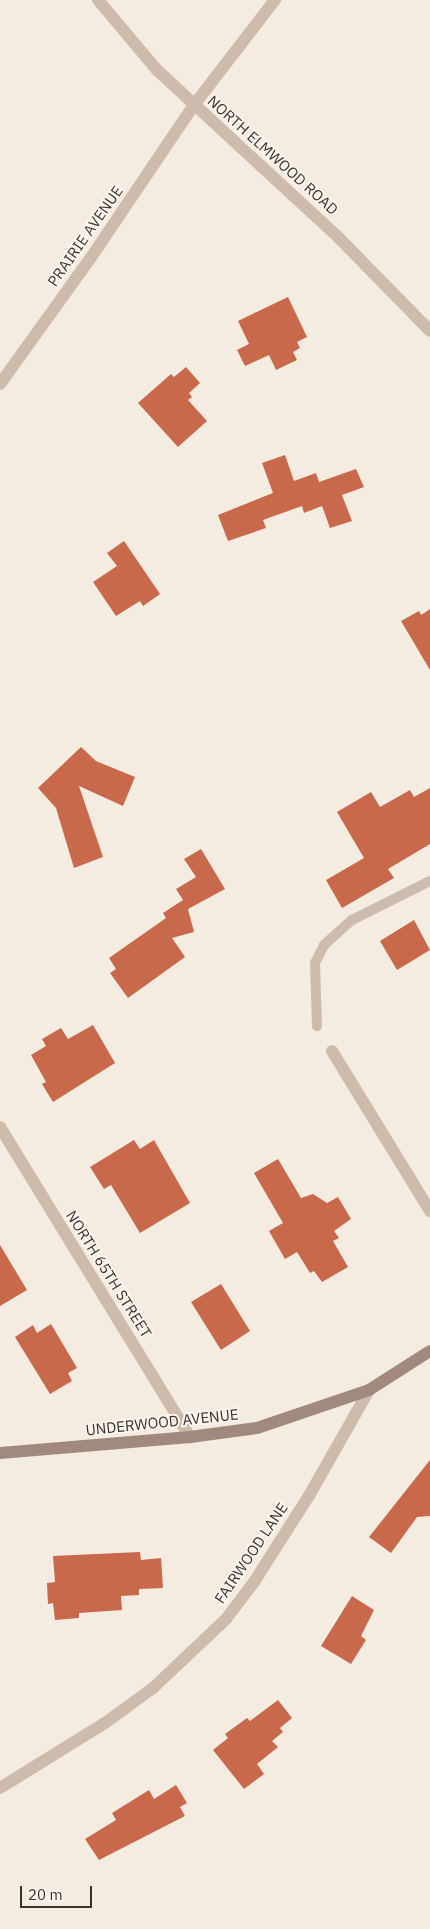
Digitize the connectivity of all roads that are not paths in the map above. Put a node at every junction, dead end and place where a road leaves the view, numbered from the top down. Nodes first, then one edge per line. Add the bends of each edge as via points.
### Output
1 (98, 0) edge
2 (275, 0) edge
3 (194, 105) junction
4 (430, 331) edge
5 (0, 384) edge
6 (430, 881) edge
7 (317, 1026) dead end
8 (332, 1051) dead end
9 (0, 1127) edge
10 (430, 1210) edge
11 (430, 1351) edge
12 (369, 1390) junction
13 (190, 1437) junction
14 (0, 1453) edge
15 (0, 1788) edge

1 - 3 street, NORTH ELMWOOD ROAD via 123,33
2 - 3 street, PRAIRIE AVENUE
3 - 4 street, NORTH ELMWOOD ROAD via 340,238
3 - 5 street, PRAIRIE AVENUE
6 - 7 lane via 352,920 324,945 315,963
8 - 10 street
9 - 13 street, NORTH 65TH STREET
11 - 12 main road, UNDERWOOD AVENUE
12 - 13 main road, UNDERWOOD AVENUE via 257,1428
12 - 15 street, FAIRWOOD LANE via 274,1550 220,1625 152,1688 105,1724
13 - 14 main road, UNDERWOOD AVENUE

